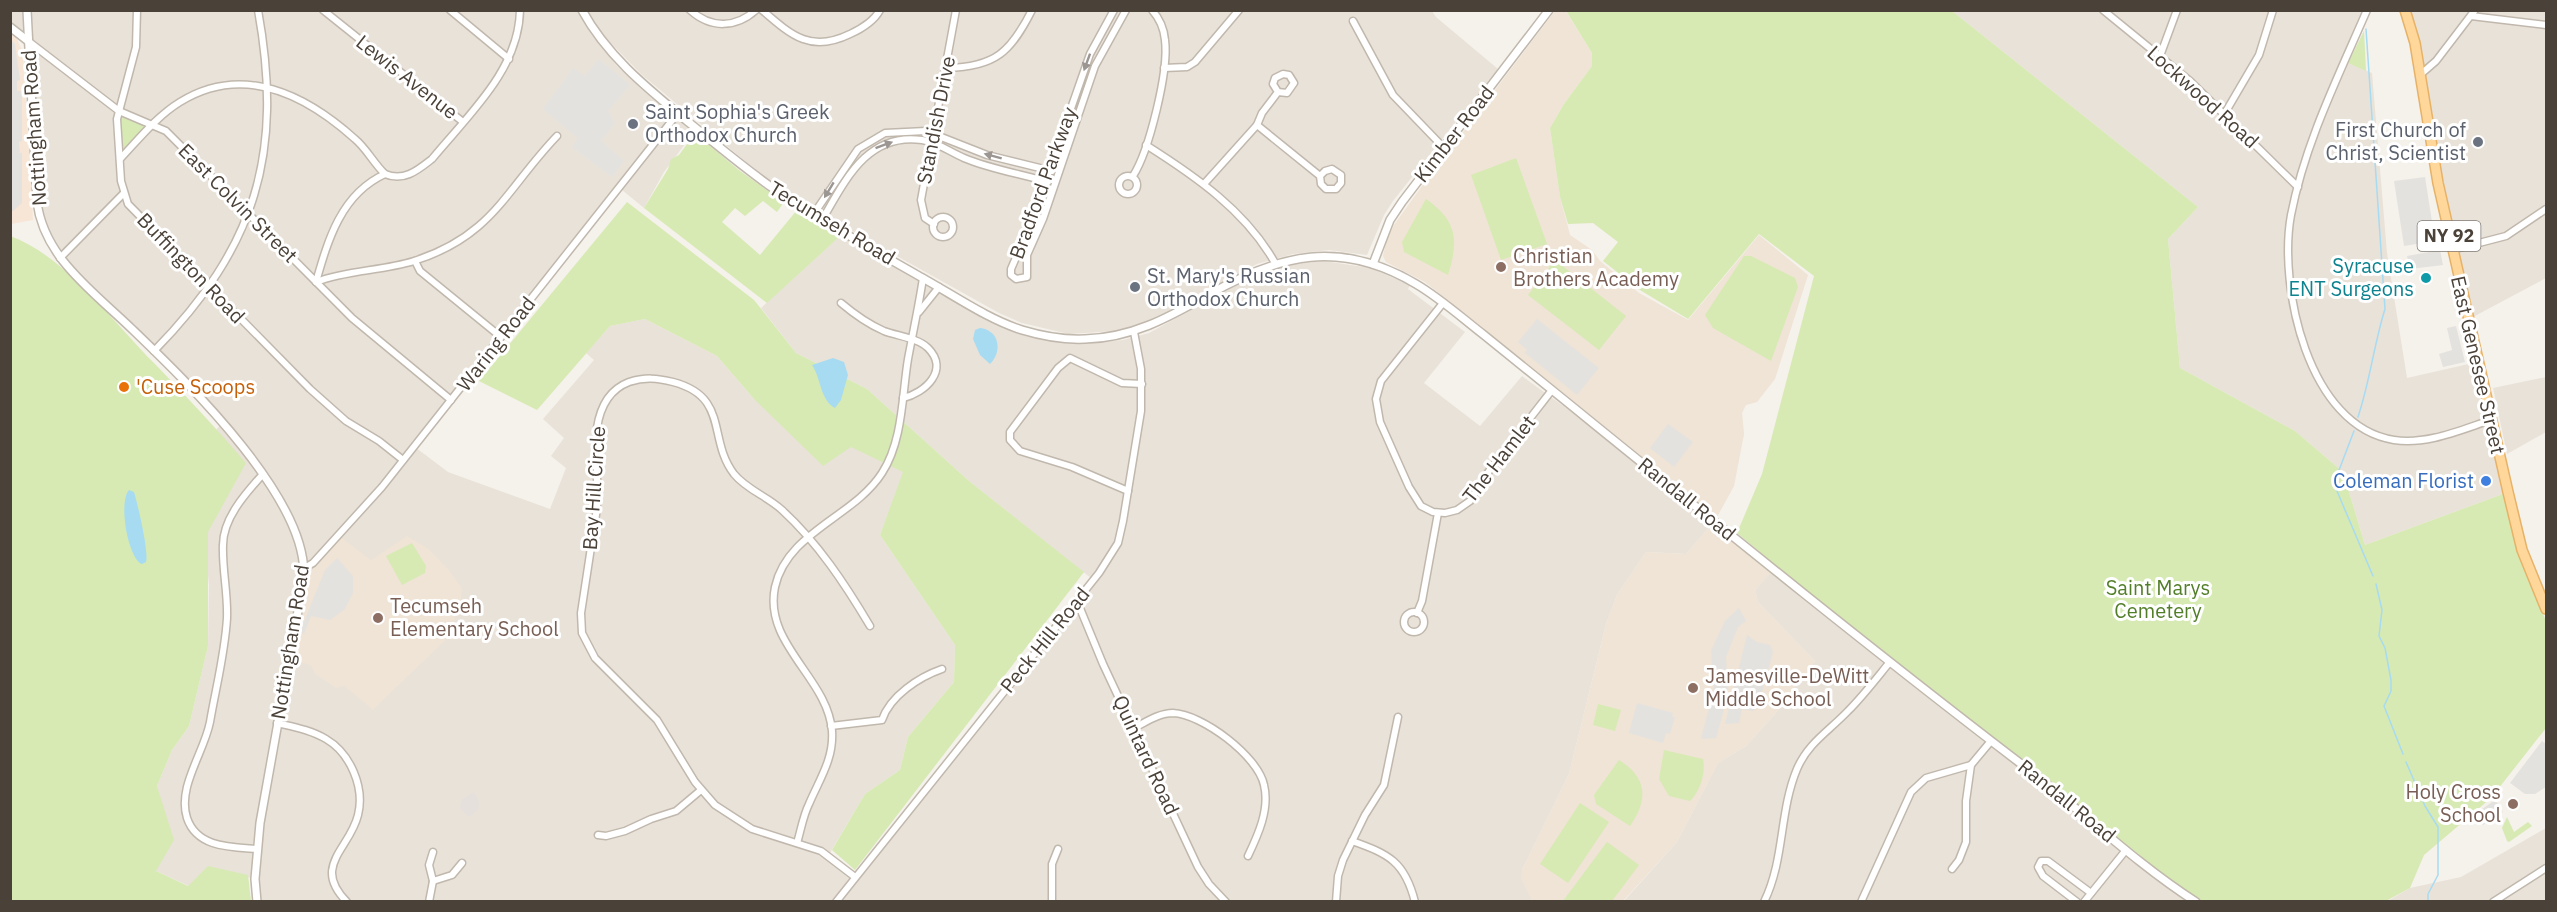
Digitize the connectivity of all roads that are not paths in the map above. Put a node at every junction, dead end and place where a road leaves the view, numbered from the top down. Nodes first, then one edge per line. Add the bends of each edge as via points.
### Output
1 (27, 10) edge
2 (137, 10) edge
3 (258, 10) edge
4 (322, 10) edge
5 (450, 10) edge
6 (520, 10) edge
7 (582, 10) edge
8 (690, 10) edge
9 (756, 10) edge
10 (762, 10) edge
11 (880, 10) edge
12 (956, 10) edge
13 (1032, 10) edge
14 (1114, 10) edge
15 (1126, 10) edge
16 (1152, 10) edge
17 (1239, 10) edge
18 (1549, 10) edge
19 (2103, 10) edge
20 (2177, 10) edge
21 (2273, 10) edge
22 (2367, 10) edge
23 (2405, 10) edge
24 (2473, 13) edge
25 (1353, 21) dead end
26 (2547, 25) edge
27 (10, 27) edge
28 (28, 41) junction
29 (2160, 56) junction
30 (509, 58) junction
31 (947, 68) junction
32 (1164, 68) junction
33 (2421, 74) junction
34 (268, 87) junction
35 (1278, 92) dead end
36 (119, 111) junction
37 (678, 113) junction
38 (2225, 113) junction
39 (463, 122) junction
40 (153, 125) junction
41 (1257, 125) junction
42 (934, 134) junction
43 (557, 136) dead end
44 (932, 142) junction
45 (1146, 145) junction
46 (1444, 148) junction
47 (120, 159) junction
48 (1050, 171) junction
49 (1059, 173) junction
50 (385, 174) junction
51 (1133, 176) dead end
52 (1320, 176) dead end
53 (1046, 181) junction
54 (1055, 183) junction
55 (1204, 184) junction
56 (2298, 187) junction
57 (123, 194) junction
58 (2547, 209) edge
59 (249, 214) junction
60 (813, 215) junction
61 (822, 220) junction
62 (934, 224) dead end
63 (2452, 250) junction
64 (60, 258) junction
65 (415, 261) junction
66 (1275, 262) junction
67 (1372, 264) junction
68 (923, 278) junction
69 (315, 282) junction
70 (209, 287) junction
71 (939, 287) junction
72 (841, 303) dead end
73 (1443, 303) junction
74 (918, 312) junction
75 (1134, 332) junction
76 (501, 337) junction
77 (912, 340) junction
78 (154, 351) junction
79 (1142, 384) junction
80 (1552, 390) junction
81 (903, 398) junction
82 (451, 399) junction
83 (2491, 420) junction
84 (403, 460) junction
85 (263, 474) junction
86 (1128, 491) junction
87 (1438, 513) junction
88 (808, 538) junction
89 (306, 567) junction
90 (1077, 601) junction
91 (2547, 609) edge
92 (1418, 613) dead end
93 (870, 626) dead end
94 (1889, 663) junction
95 (942, 669) dead end
96 (1398, 717) dead end
97 (277, 723) junction
98 (831, 726) junction
99 (1134, 728) junction
100 (1991, 741) junction
101 (1971, 765) junction
102 (701, 790) junction
103 (598, 834) dead end
104 (1352, 841) junction
105 (797, 843) junction
106 (257, 849) junction
107 (1058, 849) dead end
108 (2126, 850) junction
109 (434, 852) dead end
110 (1248, 856) dead end
111 (462, 863) dead end
112 (2547, 868) edge
113 (1952, 869) dead end
114 (855, 877) junction
115 (433, 881) junction
116 (2091, 893) junction
117 (257, 902) edge
118 (347, 902) edge
119 (429, 902) edge
120 (836, 902) edge
121 (1052, 902) edge
122 (1226, 902) edge
123 (1336, 902) edge
124 (1415, 902) edge
125 (1764, 902) edge
126 (1861, 902) edge
127 (2077, 902) edge
128 (2084, 902) edge
129 (2196, 902) edge
130 (2493, 902) edge

1 - 28 street, Nottingham Road
2 - 36 street, Buffington Road via 136,47
3 - 34 street
4 - 39 street, Lewis Avenue
5 - 30 street
6 - 30 street via 517,38
7 - 37 street, Tecumseh Road via 615,57
8 - 9 street via 704,20 726,25 746,20
10 - 11 street via 794,35 819,43 833,42 854,32 872,21
12 - 31 street, Standish Drive
13 - 31 street via 1016,40 990,62
14 -> 48 street, Bradford Parkway via 1090,54
15 - 49 street, Bradford Parkway via 1095,66
16 - 32 street via 1165,39
17 - 32 street via 1195,62 1187,67
18 - 46 street, Kimber Road
19 - 29 street, Lockwood Road
20 - 29 street
21 - 38 street via 2259,55
22 - 56 street via 2332,87
23 - 33 main road, East Genesee Street / NY 92
24 - 26 street
24 - 33 street
25 - 46 street via 1393,95
27 - 28 street, East Colvin Street
28 - 36 street, East Colvin Street
28 - 64 street, Nottingham Road via 38,213
29 - 38 street, Lockwood Road
30 - 39 street
31 - 42 street, Standish Drive
32 - 45 street
33 - 63 main road, East Genesee Street / NY 92
34 - 40 street via 235,85 194,94 178,102
34 - 50 street via 286,92 319,111 355,139
34 - 59 street via 263,156
35 - 41 street
36 - 40 street, East Colvin Street
36 - 47 street, Buffington Road
37 - 60 street, Tecumseh Road via 745,168
37 - 76 street, Waring Road
38 - 56 street, Lockwood Road
39 - 50 street via 420,169 396,177
40 - 47 street
40 - 59 street, East Colvin Street via 166,131
41 - 52 street
41 - 55 street
42 - 44 street, Standish Drive
48 -> 42 street via 987,155
42 -> 60 street via 901,131 869,141 844,165
43 - 65 street via 481,225 454,244
44 - 53 street via 965,158
61 -> 44 street via 846,178 868,153 888,142
44 - 62 street, Standish Drive via 921,200 925,218
45 - 51 street
45 - 55 street
46 - 67 street, Kimber Road via 1390,220
47 - 57 street, Buffington Road
48 - 49 street
48 - 53 street, Bradford Parkway
49 - 54 street, Bradford Parkway
50 - 69 street via 355,195 335,223
53 - 54 street
53 - 54 street, Bradford Parkway via 1010,272 1019,280 1027,277 1027,255
55 - 66 street via 1243,220
56 - 83 street via 2286,266 2289,294 2316,374 2337,404 2364,429 2397,440 2437,438
57 - 64 street
57 - 70 street, Buffington Road via 128,204
58 - 63 street via 2506,236
59 - 69 street, East Colvin Street
59 - 70 street
60 - 61 street, Tecumseh Road
61 - 68 street, Tecumseh Road
63 - 83 main road, East Genesee Street / NY 92
64 - 78 street, Nottingham Road
65 - 69 street
65 - 76 street via 420,271
66 - 67 street, Randall Road via 1324,256
66 - 75 street, Randall Road
67 - 73 street, Randall Road via 1417,284
68 - 71 street, Tecumseh Road
68 - 74 street
69 - 82 street, East Colvin Street via 366,331
70 - 78 street
70 - 84 street, Buffington Road via 329,407
71 - 74 street
71 - 75 street, Tecumseh Road via 1002,321 1047,336 1083,339
72 - 77 street via 867,322
73 - 80 street, Randall Road
73 - 87 street, The Hamlet via 1381,381 1376,399 1380,423 1414,498
74 - 77 street
75 - 79 street, Peck Hill Road
76 - 82 street, Waring Road
77 - 81 street
77 - 81 street via 928,348 936,368 928,386
78 - 85 street, Nottingham Road via 237,439
79 - 86 street, Peck Hill Road
79 - 86 street via 1122,383 1070,358 1058,368 1010,432 1010,440 1020,451 1072,467
80 - 87 street, The Hamlet via 1470,501 1457,510
80 - 94 street, Randall Road
81 - 88 street via 894,448 883,472 862,498
82 - 84 street, Waring Road
83 - 91 main road, East Genesee Street / NY 92 via 2522,550
84 - 89 street, Waring Road via 332,543
85 - 89 street, Nottingham Road via 292,526
85 - 106 street via 225,530 224,647 209,729 184,795 191,826 208,842
86 - 90 street, Peck Hill Road via 1118,543
87 - 92 street
88 - 93 street, Bay Hill Circle via 841,578
88 - 98 street via 778,576 775,616 782,637 820,693
88 - 102 street, Bay Hill Circle via 783,510 734,474 722,449 716,416 696,391 649,377 624,384 606,400 597,428 597,508 581,613 582,633 595,658 657,720
89 - 97 street, Nottingham Road
90 - 99 street, Quintard Road
90 - 114 street, Peck Hill Road
94 - 100 street, Randall Road
94 - 125 street via 1801,761 1791,785 1776,872
95 - 98 street via 924,675 894,700 885,709 882,720
96 - 104 street via 1384,785
97 - 106 street, Nottingham Road
97 - 118 street via 327,739 354,772 358,816 332,868 336,888
98 - 105 street via 828,765 808,805
99 - 110 street via 1165,715 1184,716 1218,733 1249,758 1262,777 1266,799 1260,828
99 - 122 street, Quintard Road via 1198,867
100 - 101 street
100 - 108 street, Randall Road
101 - 113 street via 1966,842
101 - 126 street via 1926,778 1911,792
102 - 103 street via 676,811 618,833
102 - 105 street, Bay Hill Circle via 741,824
104 - 123 street via 1338,876
104 - 124 street via 1400,866 1410,881
105 - 114 street, Bay Hill Circle via 821,851
106 - 117 street, Nottingham Road
107 - 121 street via 1052,864
108 - 116 street
108 - 129 street, Randall Road
109 - 115 street via 429,865
111 - 115 street via 452,875
112 - 130 street
114 - 120 street, Peck Hill Road
115 - 119 street
116 - 127 street via 2048,861 2041,861 2038,867 2043,876
116 - 128 street

